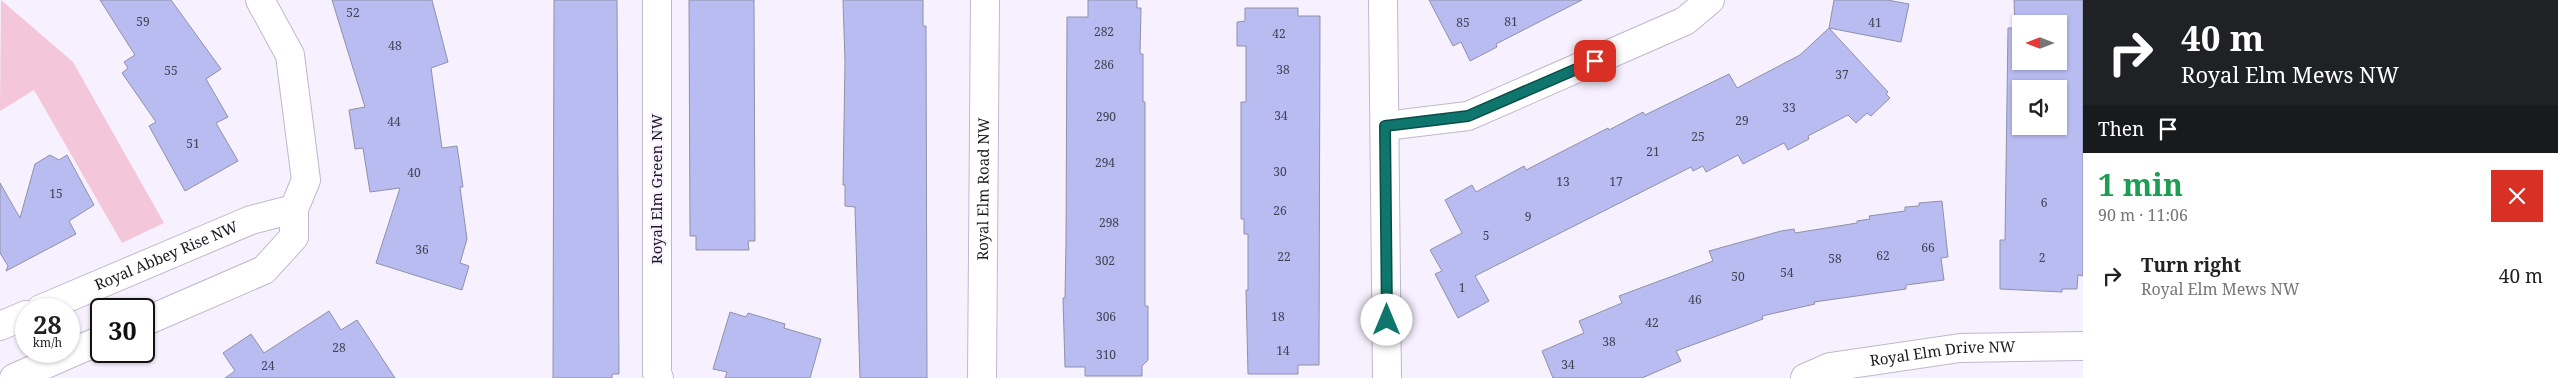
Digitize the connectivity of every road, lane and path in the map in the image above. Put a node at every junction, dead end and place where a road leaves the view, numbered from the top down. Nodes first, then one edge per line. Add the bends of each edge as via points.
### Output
1 (260, 0) edge
2 (657, 0) edge
3 (985, 0) edge
4 (1383, 0) edge
5 (1710, 0) edge
6 (1385, 126) junction
7 (294, 209) junction
8 (67, 298) edge
9 (155, 317) edge
10 (15, 320) edge
11 (0, 326) edge
12 (90, 345) edge
13 (2083, 346) edge
14 (14, 378) edge
15 (659, 378) edge
16 (982, 378) edge
17 (1388, 378) edge
18 (1805, 378) edge

1 - 7 street via 290,55 306,180
2 - 15 street, Royal Elm Green NW
3 - 16 street, Royal Elm Road NW
4 - 6 street
5 - 6 street via 1685,21 1468,116
6 - 17 street
7 - 8 street, Royal Abbey Rise NW via 251,220
7 - 9 street via 294,237 264,270
10 - 11 street
12 - 14 street
13 - 18 street, Royal Elm Drive NW via 1960,348 1830,367

